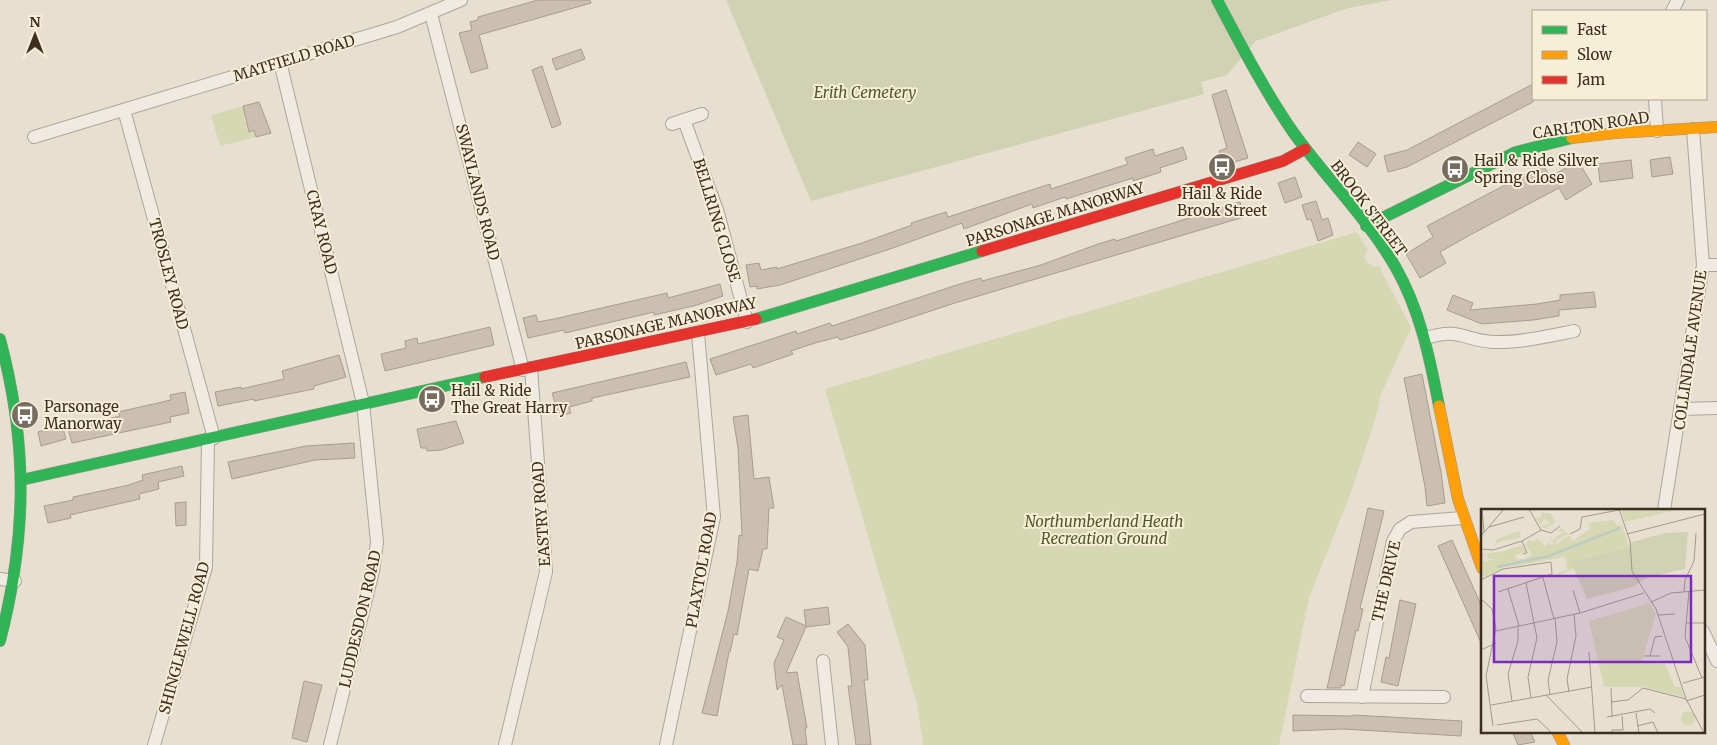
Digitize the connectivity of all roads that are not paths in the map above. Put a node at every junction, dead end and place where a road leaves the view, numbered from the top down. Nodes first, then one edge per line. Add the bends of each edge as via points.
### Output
1 (461, 0) edge
2 (1217, 0) edge
3 (431, 14) junction
4 (280, 62) junction
5 (1655, 100) edge
6 (124, 110) junction
7 (702, 114) dead end
8 (1717, 127) edge
9 (1693, 129) junction
10 (1657, 131) junction
11 (34, 137) dead end
12 (1305, 149) junction
13 (1366, 226) junction
14 (1703, 265) junction
15 (1717, 265) edge
16 (747, 322) junction
17 (1574, 332) dead end
18 (698, 333) junction
19 (1426, 338) junction
20 (0, 339) edge
21 (527, 369) junction
22 (363, 403) junction
23 (1717, 408) edge
24 (1682, 409) junction
25 (211, 438) junction
26 (21, 480) junction
27 (1664, 509) edge
28 (1462, 518) junction
29 (1481, 566) edge
30 (0, 579) edge
31 (15, 581) junction
32 (1704, 633) edge
33 (0, 641) edge
34 (1717, 660) edge
35 (823, 661) dead end
36 (1307, 696) dead end
37 (1362, 697) junction
38 (1444, 697) dead end
39 (1558, 732) edge
40 (154, 745) edge
41 (330, 745) edge
42 (505, 745) edge
43 (666, 745) edge
44 (832, 745) edge
45 (1564, 745) edge

1 - 3 street, MATFIELD ROAD
2 - 12 street, BROOK STREET via 1257,75
3 - 4 street, MATFIELD ROAD
3 - 21 street, SWAYLANDS ROAD
4 - 6 street, MATFIELD ROAD
4 - 22 street, CRAY ROAD
5 - 10 street
6 - 11 street, MATFIELD ROAD
6 - 25 street, TROSLEY ROAD
7 - 16 street, BELLRING CLOSE via 678,122 718,213
8 - 9 street, CARLTON ROAD
9 - 10 street, CARLTON ROAD
9 - 14 street, COLLINDALE AVENUE
10 - 13 street, CARLTON ROAD via 1538,144
12 - 13 street, BROOK STREET
12 - 16 street, PARSONAGE MANORWAY via 1283,161
13 - 19 street, BROOK STREET via 1399,273
14 - 15 street
14 - 24 street, COLLINDALE AVENUE
16 - 18 street, PARSONAGE MANORWAY
17 - 19 street via 1503,341 1472,338 1456,332 1443,332
18 - 21 street, PARSONAGE MANORWAY
18 - 43 street, PLAXTOL ROAD via 714,517
19 - 28 street, BROOK STREET
20 - 26 street via 15,402
21 - 22 street, PARSONAGE MANORWAY
21 - 42 street, EASTRY ROAD via 546,572
22 - 25 street, PARSONAGE MANORWAY
22 - 41 street, LUDDESDON ROAD via 377,542 373,571
23 - 24 street
24 - 27 street, COLLINDALE AVENUE
25 - 26 street, PARSONAGE MANORWAY
25 - 40 street, SHINGLEWELL ROAD via 206,567
26 - 31 street via 21,524
28 - 29 street, BROOK STREET
28 - 37 street, THE DRIVE via 1411,522 1400,529 1394,541
30 - 31 street
31 - 33 street
32 - 34 street
35 - 44 street
36 - 37 street
37 - 38 street
39 - 45 street

